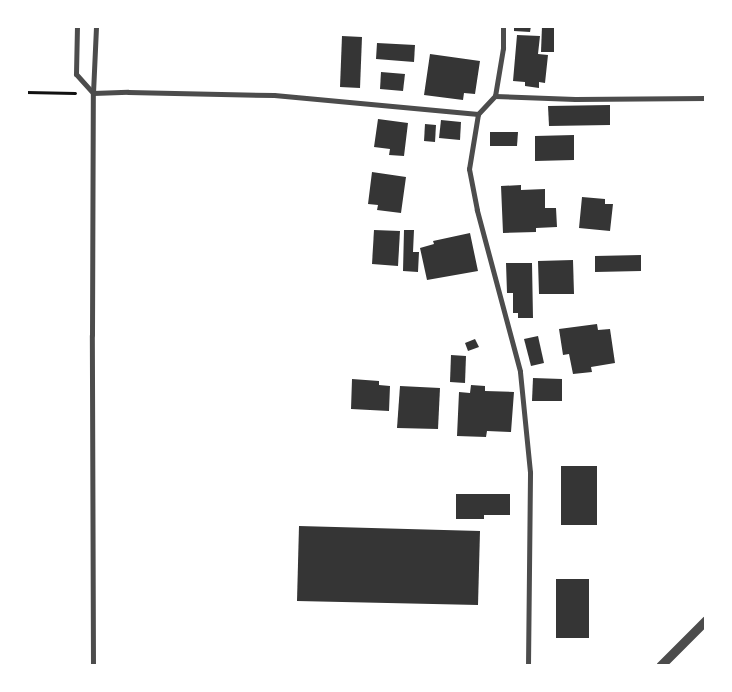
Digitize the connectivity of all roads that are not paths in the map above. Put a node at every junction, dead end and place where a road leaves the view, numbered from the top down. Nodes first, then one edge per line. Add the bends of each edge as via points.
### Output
1 (77, 26) edge
2 (96, 26) edge
3 (503, 26) edge
4 (93, 93) junction
5 (495, 96) junction
6 (706, 98) edge
7 (478, 114) junction
8 (706, 620) edge
9 (93, 666) edge
10 (528, 666) edge
11 (660, 666) edge

1 - 4 street via 76,74
2 - 4 street
3 - 5 street
4 - 7 street via 274,95
4 - 9 street
5 - 6 street
5 - 7 street
7 - 10 street via 469,169 520,371 530,472
8 - 11 street

